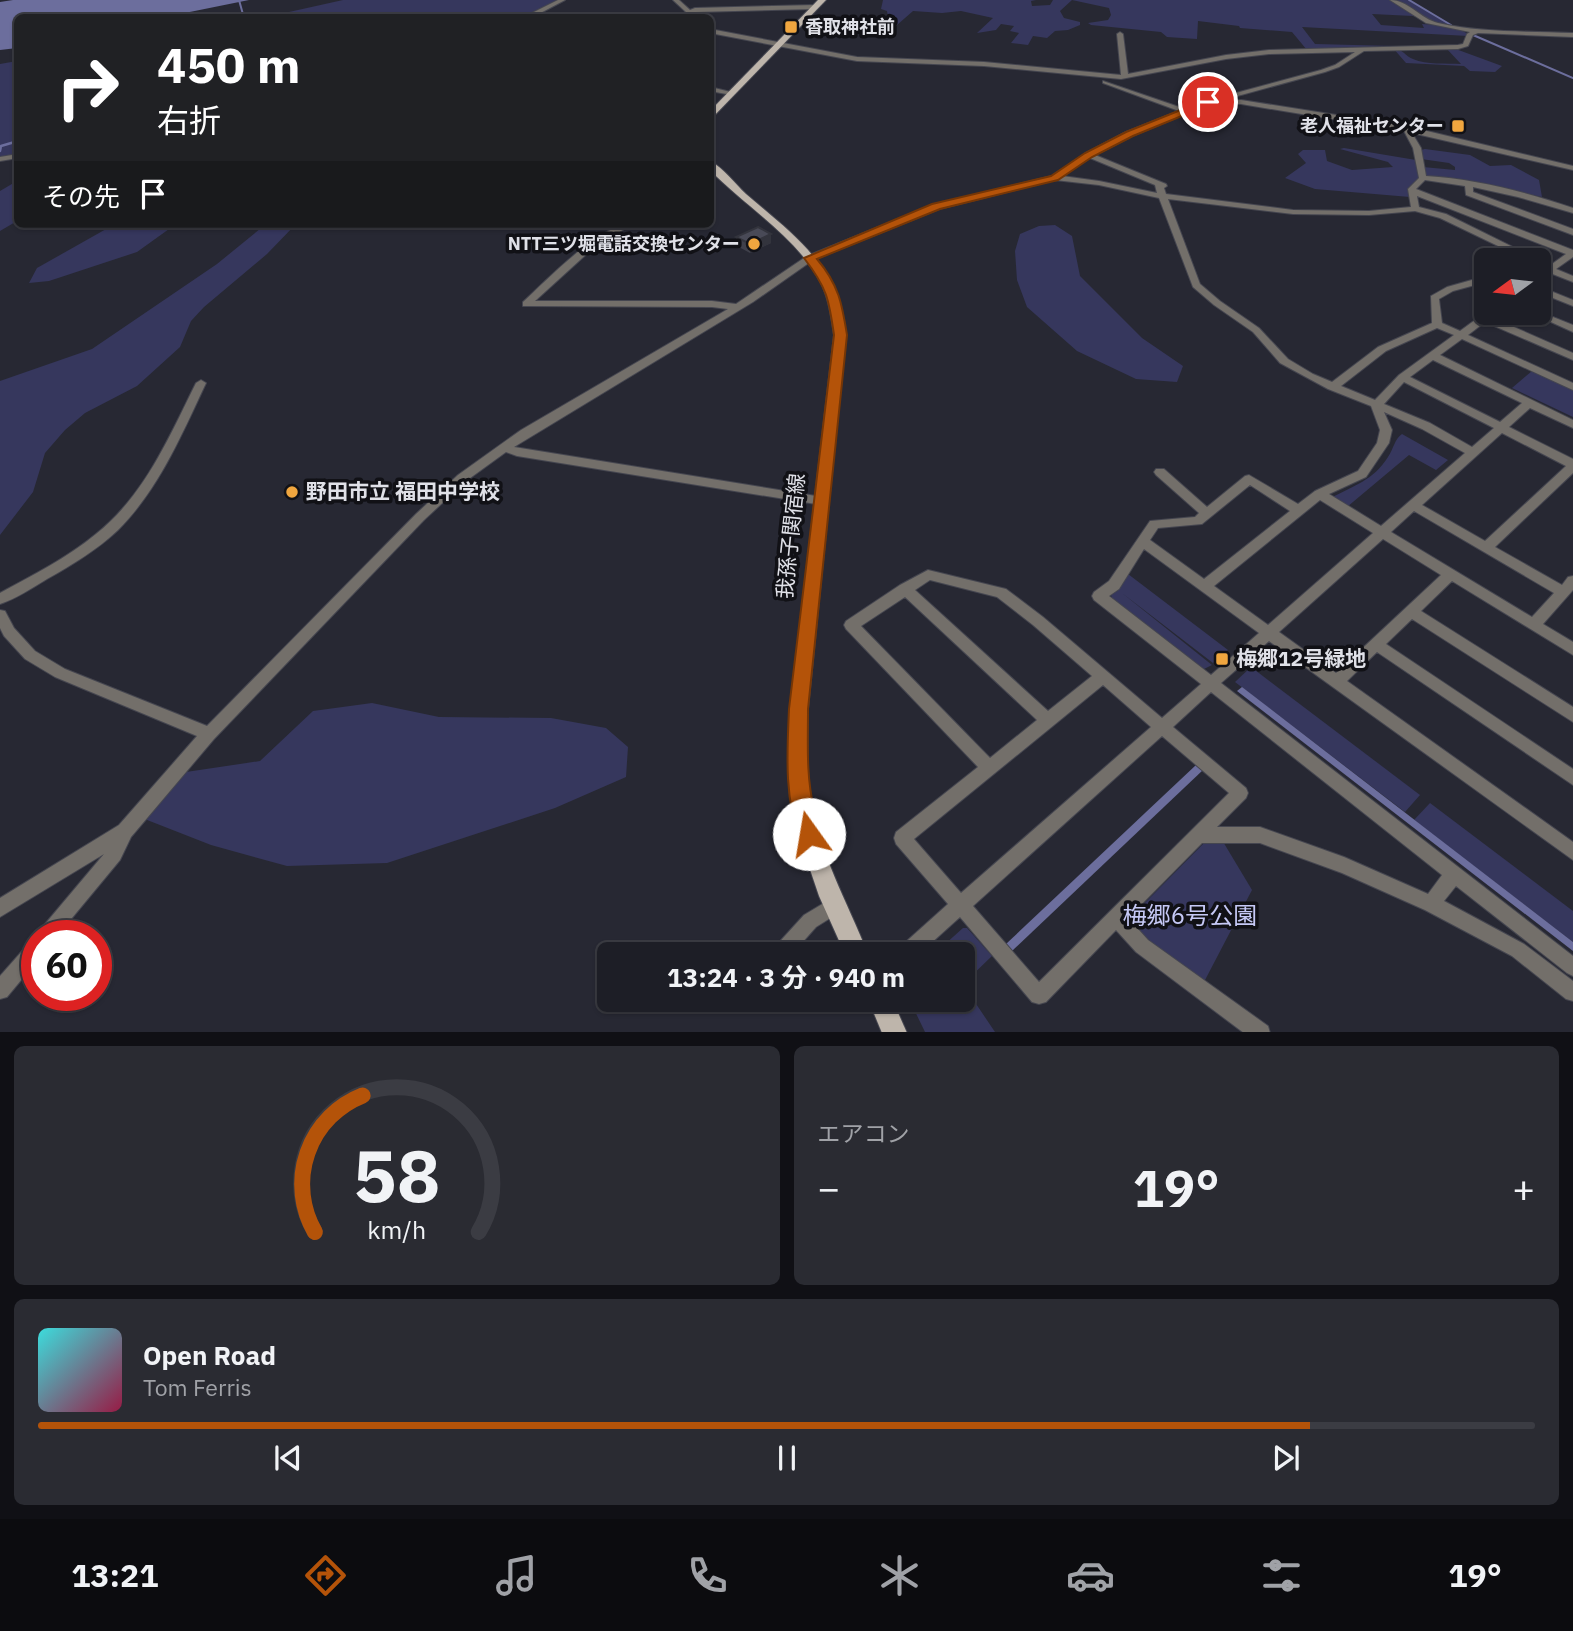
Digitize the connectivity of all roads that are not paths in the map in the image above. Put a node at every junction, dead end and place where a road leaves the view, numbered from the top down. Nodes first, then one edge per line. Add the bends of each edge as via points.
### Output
1 (562, 0) edge
2 (676, 0) edge
3 (1393, 0) edge
4 (818, 4) edge
5 (688, 11) junction
6 (533, 14) edge
7 (683, 14) edge
8 (714, 32) edge
9 (1477, 32) junction
10 (1120, 34) dead end
11 (1573, 35) edge
12 (779, 44) junction
13 (1363, 49) junction
14 (1074, 74) junction
15 (1125, 77) junction
16 (714, 90) edge
17 (732, 93) junction
18 (1224, 101) junction
19 (1182, 110) junction
20 (714, 113) edge
21 (1406, 128) junction
22 (1089, 155) junction
23 (1573, 168) edge
24 (714, 170) edge
25 (1055, 178) junction
26 (1423, 178) junction
27 (1469, 183) junction
28 (1158, 184) junction
29 (1413, 192) junction
30 (1162, 197) junction
31 (1538, 198) junction
32 (1199, 201) junction
33 (1573, 203) edge
34 (1415, 209) junction
35 (1573, 211) edge
36 (621, 228) edge
37 (1573, 232) edge
38 (1510, 248) edge
39 (1573, 254) edge
40 (810, 258) junction
41 (1551, 269) edge
42 (1551, 270) edge
43 (1573, 279) edge
44 (1474, 282) edge
45 (1551, 294) edge
46 (1573, 303) edge
47 (737, 307) junction
48 (1551, 319) edge
49 (1437, 324) junction
50 (1474, 326) edge
51 (1509, 326) edge
52 (1573, 329) edge
53 (1460, 335) junction
54 (1433, 356) junction
55 (1573, 357) edge
56 (1403, 377) junction
57 (201, 383) dead end
58 (1332, 387) junction
59 (1573, 387) edge
60 (1529, 402) junction
61 (1376, 406) junction
62 (1573, 424) edge
63 (1501, 428) junction
64 (504, 447) junction
65 (1473, 452) junction
66 (1573, 465) edge
67 (1160, 472) dead end
68 (1319, 494) junction
69 (822, 501) junction
70 (1413, 505) junction
71 (1298, 510) junction
72 (1207, 513) junction
73 (1381, 533) junction
74 (1142, 541) junction
75 (1487, 547) junction
76 (1450, 575) junction
77 (1204, 586) junction
78 (1568, 586) edge
79 (905, 589) junction
80 (0, 599) edge
81 (1412, 612) junction
82 (0, 615) edge
83 (1534, 625) junction
84 (1269, 633) junction
85 (1377, 645) junction
86 (1573, 649) edge
87 (1103, 676) junction
88 (1336, 682) junction
89 (1212, 685) junction
90 (1573, 715) edge
91 (1048, 720) junction
92 (1162, 727) junction
93 (209, 734) junction
94 (989, 768) junction
95 (1573, 778) edge
96 (125, 831) junction
97 (1198, 835) junction
98 (1573, 852) edge
99 (1454, 874) junction
100 (1431, 904) junction
101 (834, 905) junction
102 (960, 907) junction
103 (0, 908) edge
104 (1116, 918) junction
105 (59, 920) edge
106 (791, 942) edge
107 (851, 942) edge
108 (919, 942) edge
109 (21, 966) edge
110 (1573, 967) edge
111 (0, 990) edge
112 (1573, 992) edge
113 (886, 1012) edge
114 (895, 1032) edge
115 (1261, 1032) edge

1 - 6 street
2 - 5 street
3 - 9 street via 1431,23
4 - 5 street
4 - 12 main road
5 - 7 street
8 - 12 street
9 - 11 street
9 - 13 street via 1469,34 1469,44 1458,47
10 - 15 street
12 - 14 street via 857,59 984,64
12 - 17 main road
13 - 15 street via 1245,54
13 - 18 street via 1338,66
14 - 15 street
14 - 19 street
16 - 17 street
17 - 20 main road
18 - 19 street
18 - 21 street
19 - 22 street
21 - 23 street
21 - 26 street
22 - 25 street
22 - 28 street
24 - 40 main road, 我孫子関宿線
25 - 30 street
25 - 40 street via 936,207
26 - 27 street
26 - 29 street
27 - 31 street
27 - 37 street via 1469,192
28 - 30 street
28 - 32 street
29 - 34 street
29 - 39 street
30 - 32 street
30 - 58 street via 1196,285 1256,330 1284,361
31 - 33 street
31 - 35 street
32 - 34 street via 1293,212
34 - 38 street via 1443,216
36 - 47 street via 588,248 526,304
39 - 41 street
40 - 47 street
40 - 69 main road, 我孫子関宿線 via 831,288 840,325
42 - 43 street
44 - 49 street via 1434,298
45 - 46 street
47 - 64 street
48 - 52 street
49 - 53 street
49 - 58 street via 1382,348
50 - 53 street
51 - 55 street
53 - 54 street
53 - 59 street
54 - 56 street
54 - 60 street
56 - 61 street
56 - 63 street
57 - 80 street via 158,469 128,512 82,552
58 - 61 street
60 - 62 street
60 - 63 street
61 - 65 street
61 - 68 street via 1386,430 1374,459 1362,474
63 - 65 street
63 - 66 street
64 - 69 street
64 - 93 street via 420,517
65 - 70 street
66 - 75 street
67 - 72 street
68 - 71 street
68 - 73 street
69 - 101 main road, 我孫子関宿線 via 797,763 805,820
70 - 73 street
70 - 75 street
71 - 72 street via 1249,479
71 - 77 street
72 - 74 street via 1198,521 1154,524
73 - 76 street
73 - 84 street
74 - 77 street
74 - 89 street via 1114,585 1099,596
75 - 78 street
76 - 81 street
76 - 83 street
77 - 84 street
78 - 83 street
79 - 87 street via 928,575 1001,593
79 - 91 street
79 - 94 street via 851,625
81 - 85 street
81 - 90 street
82 - 93 street via 30,655 60,673
83 - 86 street
84 - 88 street
84 - 89 street
85 - 88 street
85 - 95 street
87 - 91 street
87 - 92 street
88 - 98 street
89 - 92 street
89 - 99 street
91 - 94 street
92 - 97 street via 1240,793
92 - 102 street
93 - 96 street
94 - 102 street via 902,838
96 - 103 street
96 - 105 street via 114,854
97 - 100 street via 1260,835 1344,865
97 - 104 street
99 - 100 street
99 - 110 street
100 - 112 street via 1518,950
101 - 106 street
101 - 107 main road, 我孫子関宿線
102 - 104 street via 1039,995
102 - 108 street
104 - 115 street via 1142,946
109 - 111 street
113 - 114 main road

